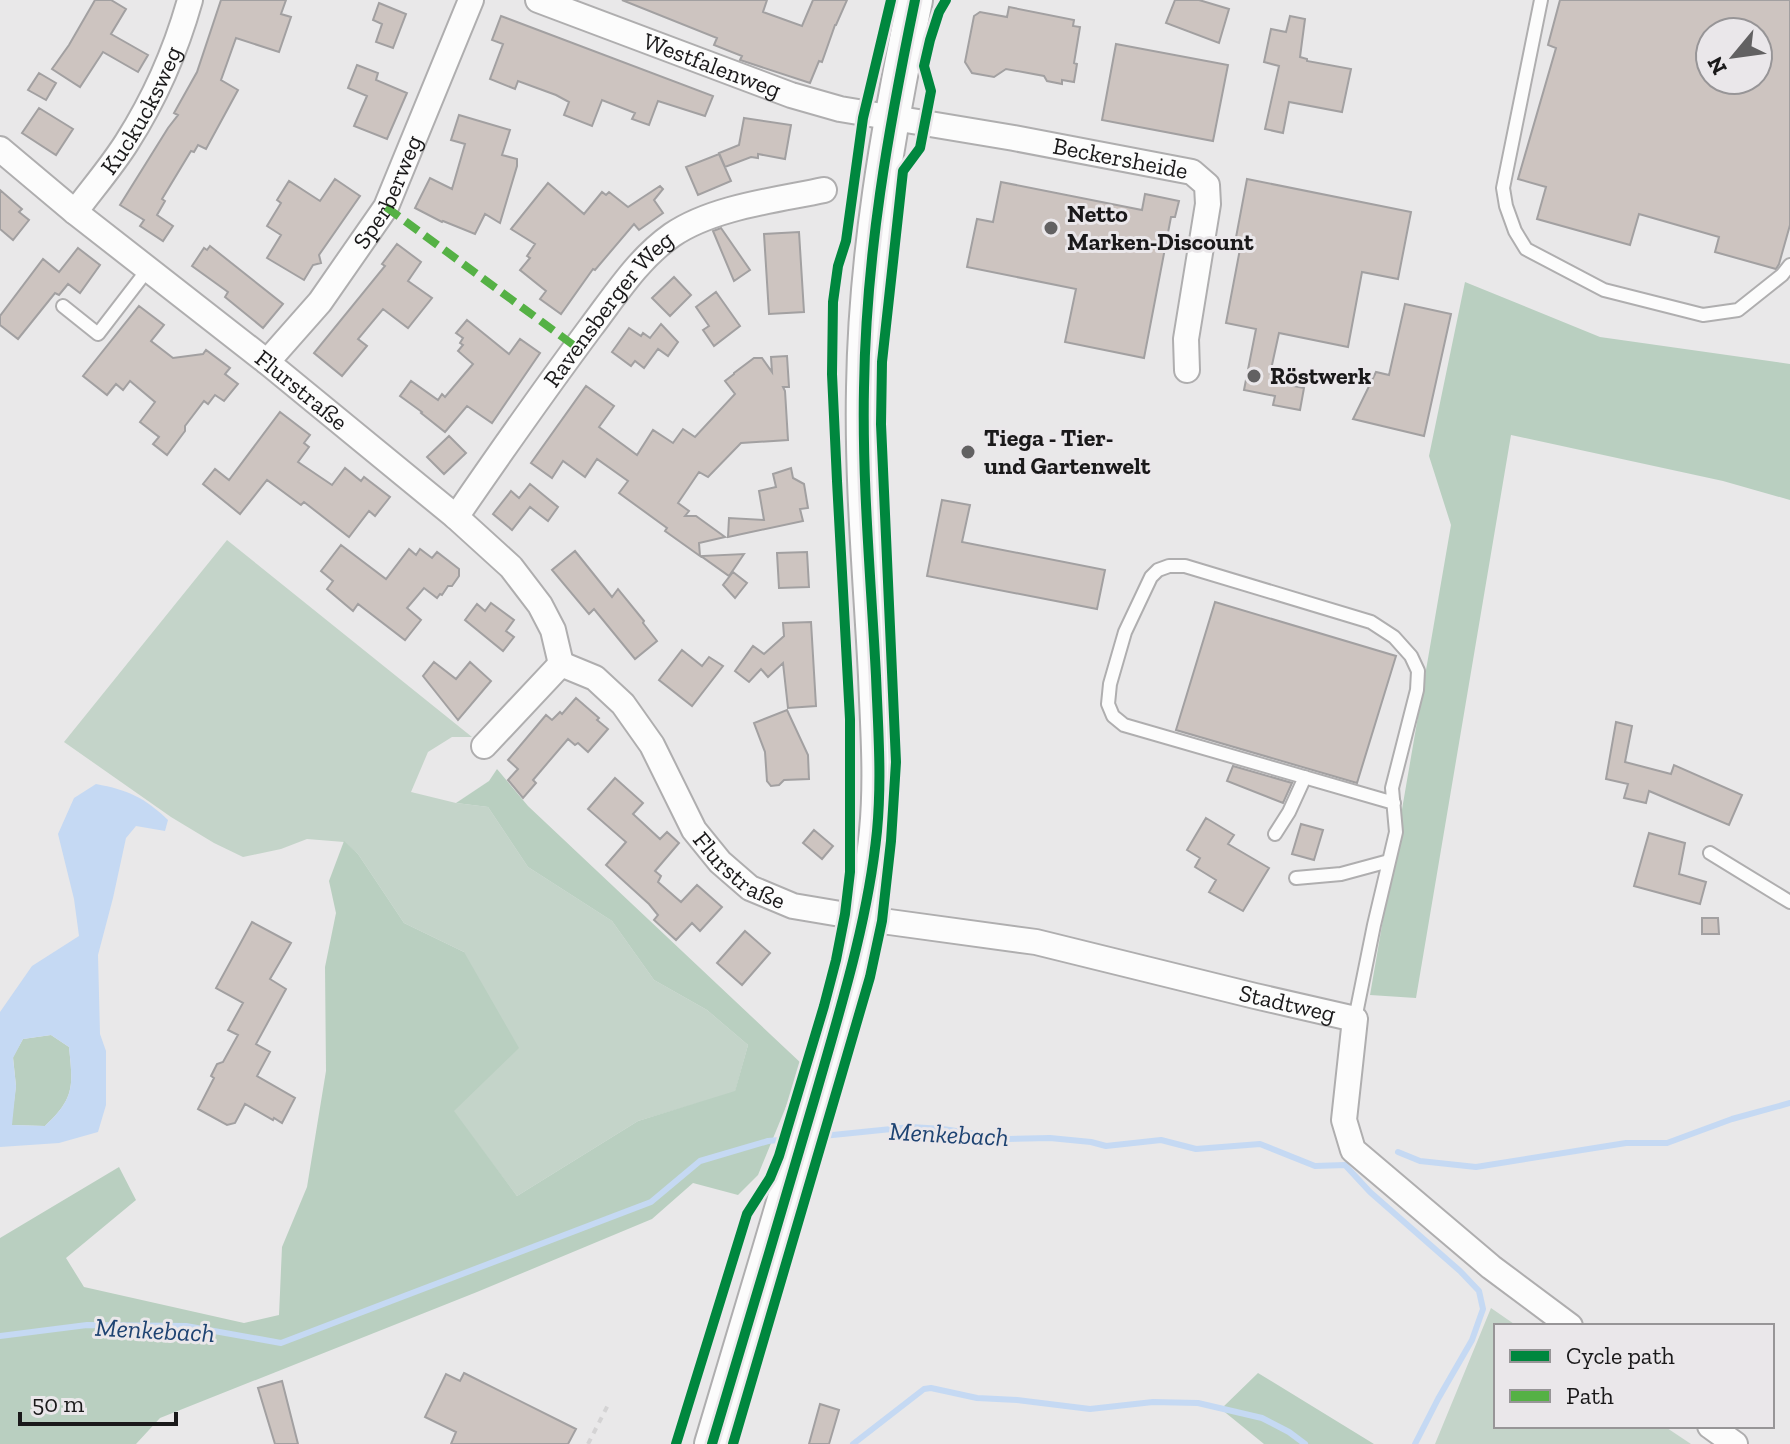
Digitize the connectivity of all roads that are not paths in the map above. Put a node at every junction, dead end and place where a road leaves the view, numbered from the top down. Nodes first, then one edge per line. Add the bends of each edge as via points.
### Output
1 (190, 0) edge
2 (471, 0) edge
3 (538, 0) edge
4 (915, 0) edge
5 (1541, 0) edge
6 (891, 117) junction
7 (0, 149) edge
8 (824, 190) dead end
9 (75, 212) junction
10 (1790, 265) edge
11 (148, 269) junction
12 (63, 306) dead end
13 (267, 362) junction
14 (1187, 370) dead end
15 (456, 517) junction
16 (561, 664) junction
17 (484, 746) dead end
18 (1305, 777) junction
19 (1394, 803) junction
20 (1275, 834) dead end
21 (1710, 853) dead end
22 (1389, 861) junction
23 (1296, 878) dead end
24 (1790, 902) edge
25 (863, 917) junction
26 (1355, 1019) junction
27 (1567, 1324) edge
28 (1713, 1428) edge
29 (712, 1444) edge
30 (1735, 1444) edge

1 - 9 street, Kuckucksweg via 163,77 127,143
2 - 13 street, Sperberweg via 386,207 320,302
3 - 6 street, Westfalenweg via 791,95
4 - 6 street
5 - 10 lane via 1503,188 1526,249 1604,290 1703,315 1738,310
6 - 14 street, Beckersheide via 1192,172 1207,185 1208,204 1186,339
6 - 25 street via 872,244 864,388 879,782
7 - 9 street, Flurstraße
8 - 15 street, Ravensberger Weg via 703,220 642,259
9 - 11 street, Flurstraße
11 - 12 lane via 98,334
11 - 13 street, Flurstraße
13 - 15 street, Flurstraße
15 - 16 street, Flurstraße via 511,567 540,605
16 - 17 street
16 - 25 street, Flurstraße via 595,678 623,704 652,745 694,830 750,888 793,906
18 - 19 lane
18 - 19 lane via 1124,725 1113,716 1110,684 1125,632 1158,570 1185,566 1371,622 1394,637 1418,671 1392,788
18 - 20 lane
19 - 22 lane via 1396,832
21 - 24 lane
22 - 23 lane via 1341,874
22 - 26 lane
25 - 26 street, Stadtweg via 1036,942
25 - 29 street
26 - 27 street, Stadtweg via 1344,1120 1353,1150
28 - 30 street

